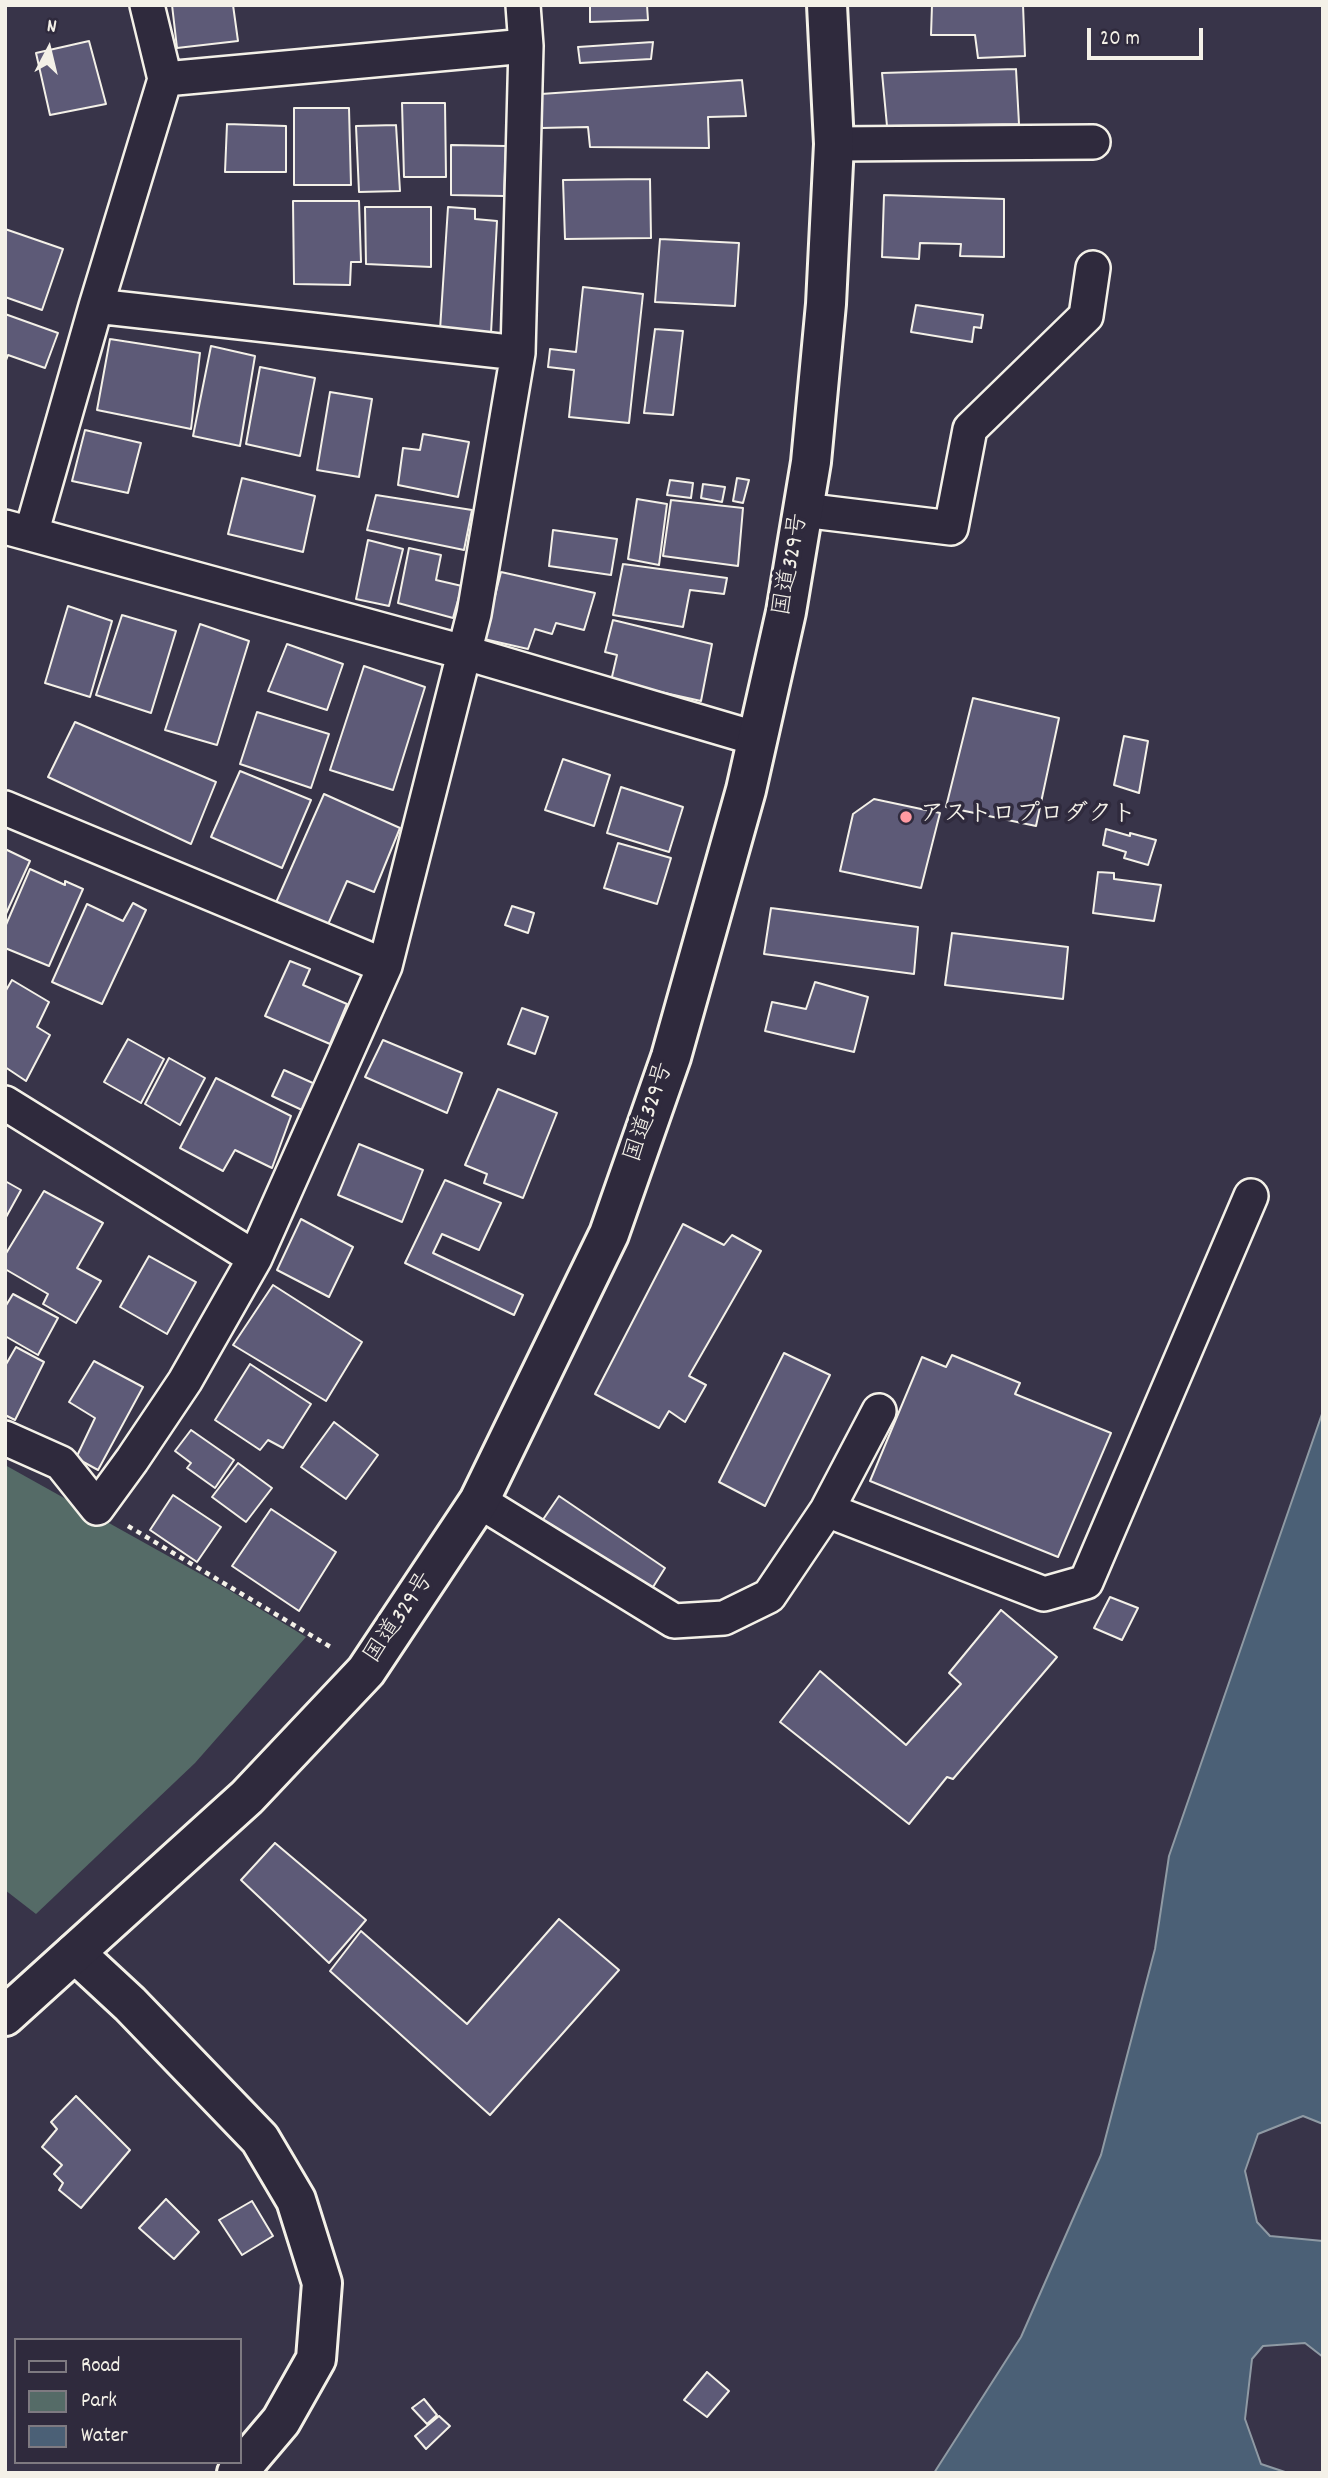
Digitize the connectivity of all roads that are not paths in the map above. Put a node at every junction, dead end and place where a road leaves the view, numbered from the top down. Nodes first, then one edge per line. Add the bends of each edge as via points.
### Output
1 (147, 5) edge
2 (523, 5) edge
3 (827, 5) edge
4 (526, 46) junction
5 (165, 79) junction
6 (1093, 142) dead end
7 (834, 144) junction
8 (1093, 268) dead end
9 (96, 306) junction
10 (518, 353) junction
11 (803, 510) junction
12 (18, 531) edge
13 (463, 652) junction
14 (758, 739) junction
15 (5, 808) edge
16 (385, 966) junction
17 (5, 1104) edge
18 (1251, 1196) dead end
19 (255, 1258) junction
20 (879, 1411) dead end
21 (5, 1437) edge
22 (479, 1501) junction
23 (827, 1510) junction
24 (75, 1953) junction
25 (5, 2016) edge
26 (237, 2473) edge

1 - 5 street
2 - 4 street
3 - 7 main road, 国道329号
4 - 5 street
4 - 10 street
5 - 9 street
6 - 7 street
7 - 11 main road, 国道329号 via 826,304
8 - 11 street via 1086,316 970,429 951,528
9 - 10 street
9 - 12 street
10 - 13 street via 486,552
11 - 14 main road, 国道329号
12 - 13 street
13 - 14 street
13 - 16 street
14 - 22 main road, 国道329号 via 671,1058 609,1234
15 - 16 street
16 - 19 street
17 - 19 street
18 - 23 street via 1086,1582 1044,1594
19 - 21 street via 185,1381 96,1508 61,1463
20 - 23 street
22 - 23 street via 674,1621 724,1618 769,1596
22 - 24 main road, 国道329号 via 366,1671 247,1797
24 - 25 main road, 国道329号
24 - 26 main road via 260,2139 296,2200 322,2283 316,2359 281,2421

